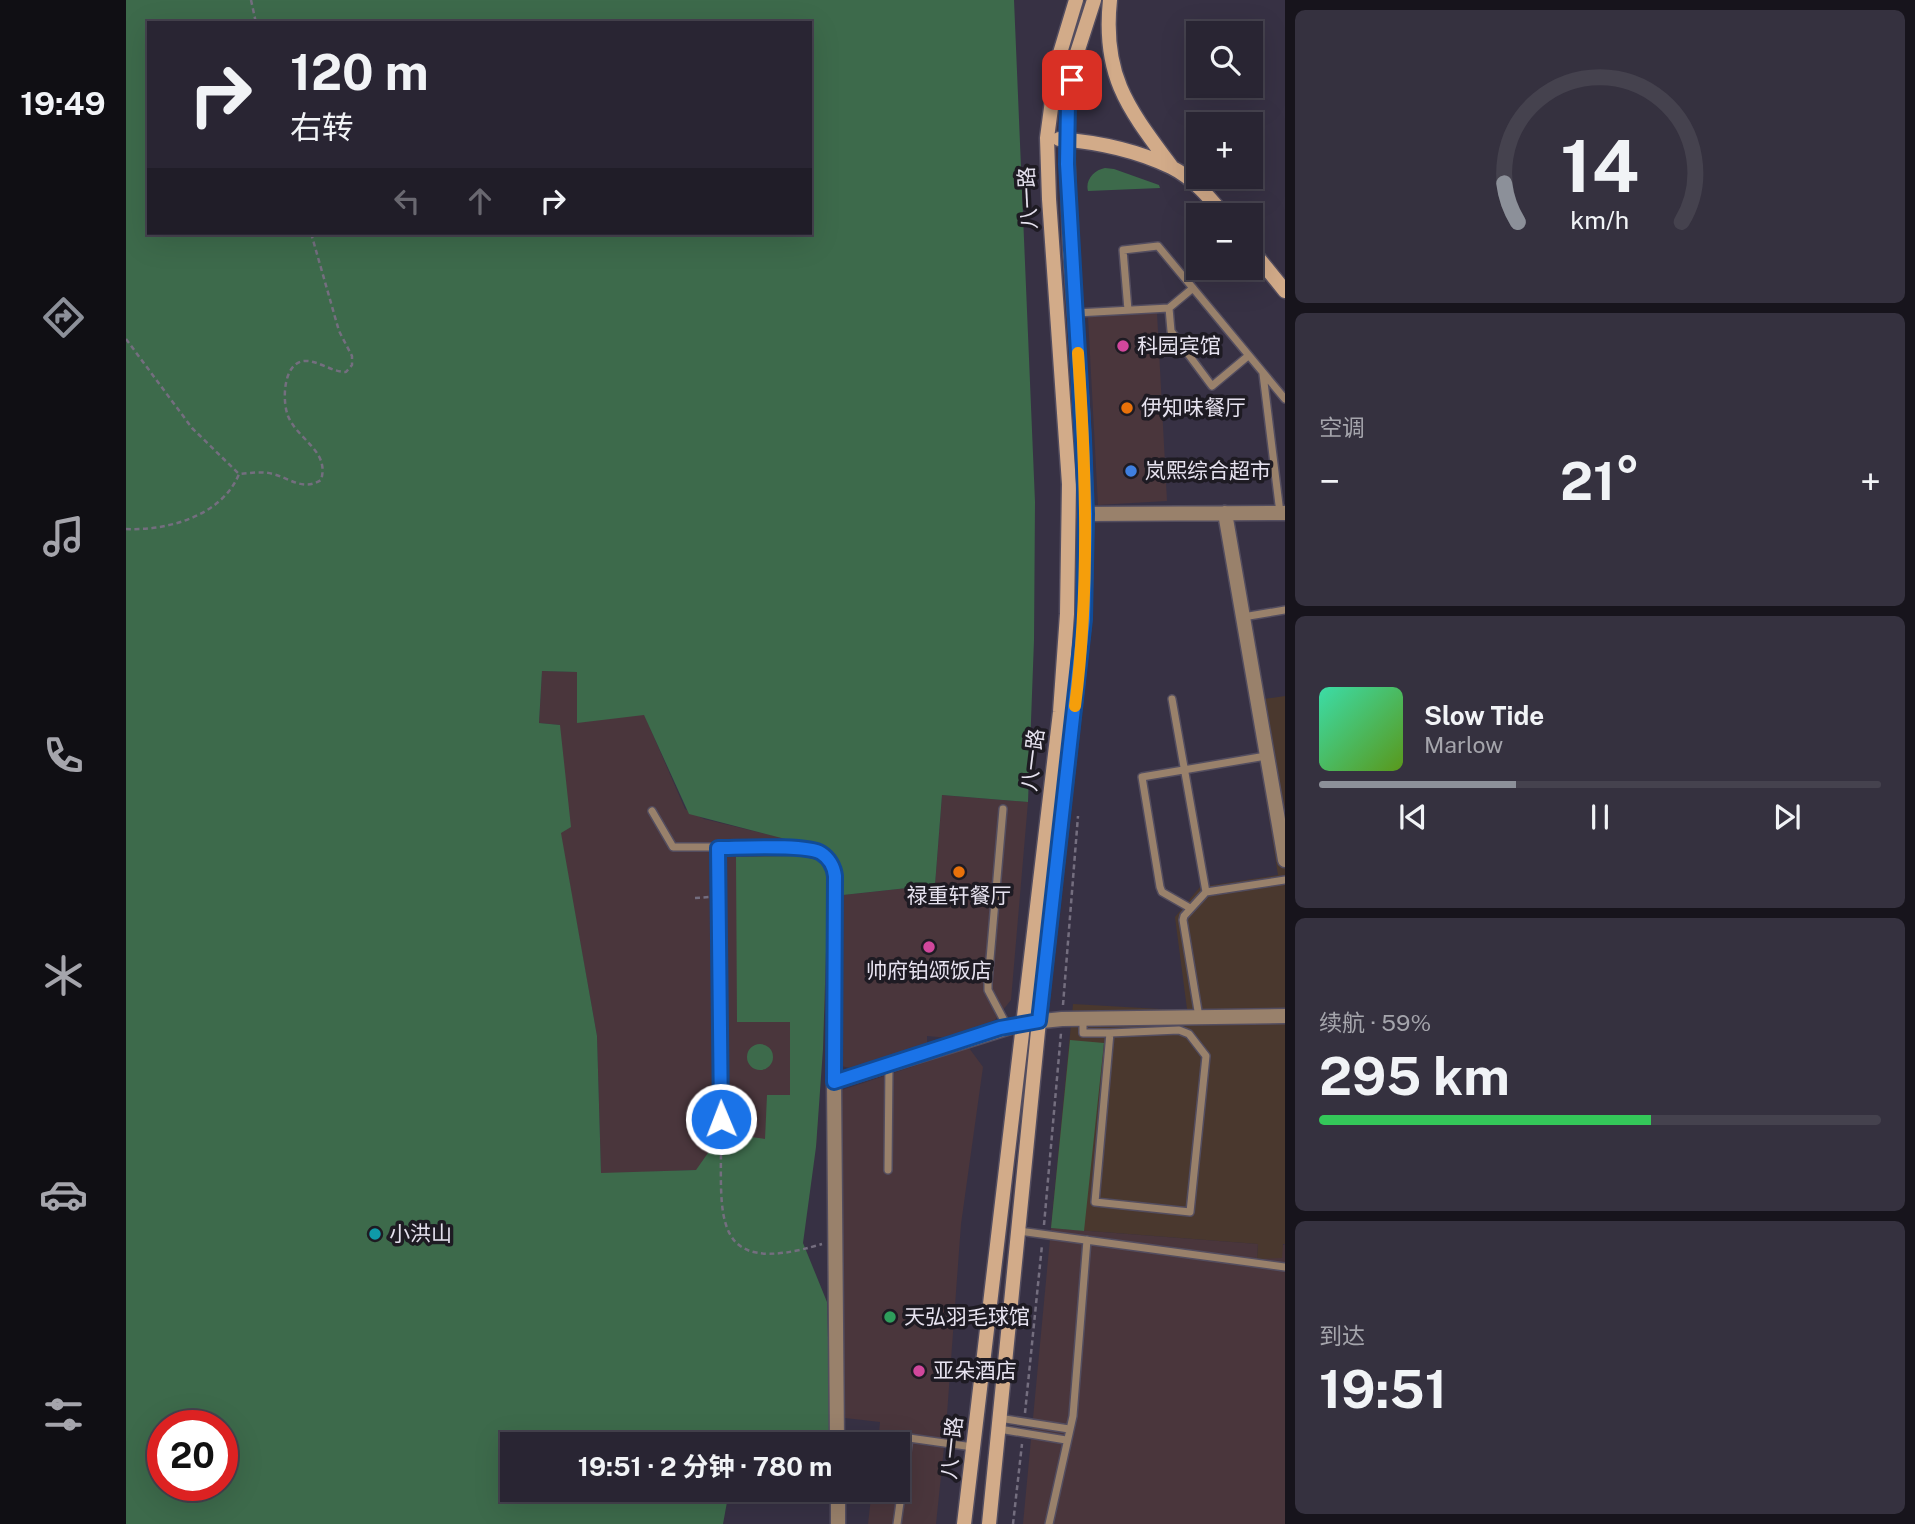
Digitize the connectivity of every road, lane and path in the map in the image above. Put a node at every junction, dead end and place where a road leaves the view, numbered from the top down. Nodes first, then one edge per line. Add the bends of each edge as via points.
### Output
1 (251, 0) edge
2 (1076, 0) edge
3 (1094, 0) edge
4 (1110, 0) edge
5 (256, 21) edge
6 (1047, 138) junction
7 (1067, 140) junction
8 (1172, 167) junction
9 (1214, 203) edge
10 (313, 235) edge
11 (1263, 264) edge
12 (1193, 288) junction
13 (1285, 291) edge
14 (1169, 309) junction
15 (1128, 310) junction
16 (1076, 313) junction
17 (126, 340) edge
18 (1248, 356) junction
19 (1263, 373) junction
20 (1285, 399) edge
21 (239, 474) junction
22 (1225, 513) junction
23 (1283, 513) edge
24 (1086, 514) junction
25 (126, 529) edge
26 (1285, 610) edge
27 (1243, 617) junction
28 (1172, 699) dead end
29 (1267, 756) junction
30 (1185, 770) junction
31 (1003, 809) dead end
32 (652, 811) dead end
33 (718, 848) junction
34 (1285, 860) edge
35 (1285, 880) edge
36 (1206, 892) junction
37 (1190, 908) junction
38 (1285, 1016) edge
39 (1199, 1017) junction
40 (1083, 1019) junction
41 (1039, 1021) junction
42 (1023, 1023) junction
43 (1007, 1026) junction
44 (1110, 1033) junction
45 (889, 1065) junction
46 (834, 1082) junction
47 (721, 1119) joint
48 (888, 1170) dead end
49 (1017, 1231) junction
50 (835, 1239) junction
51 (1087, 1240) junction
52 (1285, 1267) edge
53 (999, 1423) junction
54 (1069, 1429) junction
55 (837, 1432) edge
56 (1066, 1440) junction
57 (973, 1447) junction
58 (838, 1502) edge
59 (838, 1524) edge
60 (897, 1524) edge
61 (964, 1524) edge
62 (989, 1524) edge
63 (1049, 1524) edge

1 - 5 path
2 - 6 main road, 八一路 via 1057,63
3 - 7 main road, 八一路 via 1075,59
4 - 8 main road via 1109,44 1116,80 1137,120
6 - 7 main road
6 - 42 main road, 八一路 via 1067,452 1068,570 1060,712
7 - 8 main road via 1137,154
7 - 16 main road, 八一路
8 - 9 main road
10 - 21 path via 339,331 352,356 346,372 302,361 288,374 287,415 318,454 321,480 300,485 273,474
11 - 13 main road
12 - 14 lane
12 - 15 lane via 1158,246 1124,250
12 - 18 lane
14 - 15 lane
14 - 18 lane via 1171,331 1212,386
15 - 16 lane
16 - 24 main road, 八一路
17 - 21 path via 192,428
18 - 19 lane
19 - 20 lane
19 - 23 lane
21 - 25 path via 226,496 201,514 166,526
22 - 23 street
22 - 24 street
22 - 27 street
24 - 41 main road, 八一路 via 1081,652
26 - 27 lane
27 - 29 street
28 - 30 lane
29 - 30 lane
29 - 34 street
30 - 36 lane
30 - 37 lane via 1142,777 1160,887
31 - 43 lane via 988,982
32 - 33 lane via 673,847
33 - 46 lane via 807,849 823,854 833,866
33 - 47 lane
35 - 36 lane
36 - 37 lane
37 - 39 lane via 1183,920
38 - 39 street
39 - 40 street
40 - 41 street
40 - 44 lane via 1083,1032
41 - 42 street
41 - 49 main road, 八一路
42 - 43 street
42 - 57 main road, 八一路
43 - 45 street
44 - 44 lane via 1095,1202 1190,1212 1206,1056 1189,1034 1179,1030
45 - 46 street
45 - 48 lane
46 - 50 street
47 - 50 path via 723,1215 737,1244 755,1254 772,1255
49 - 51 lane
49 - 53 main road, 八一路
50 - 55 street
51 - 52 lane
51 - 54 lane
53 - 54 lane
53 - 56 lane
53 - 62 main road, 八一路
54 - 56 lane
56 - 63 lane
57 - 60 lane via 909,1438
57 - 61 main road, 八一路
58 - 59 street

